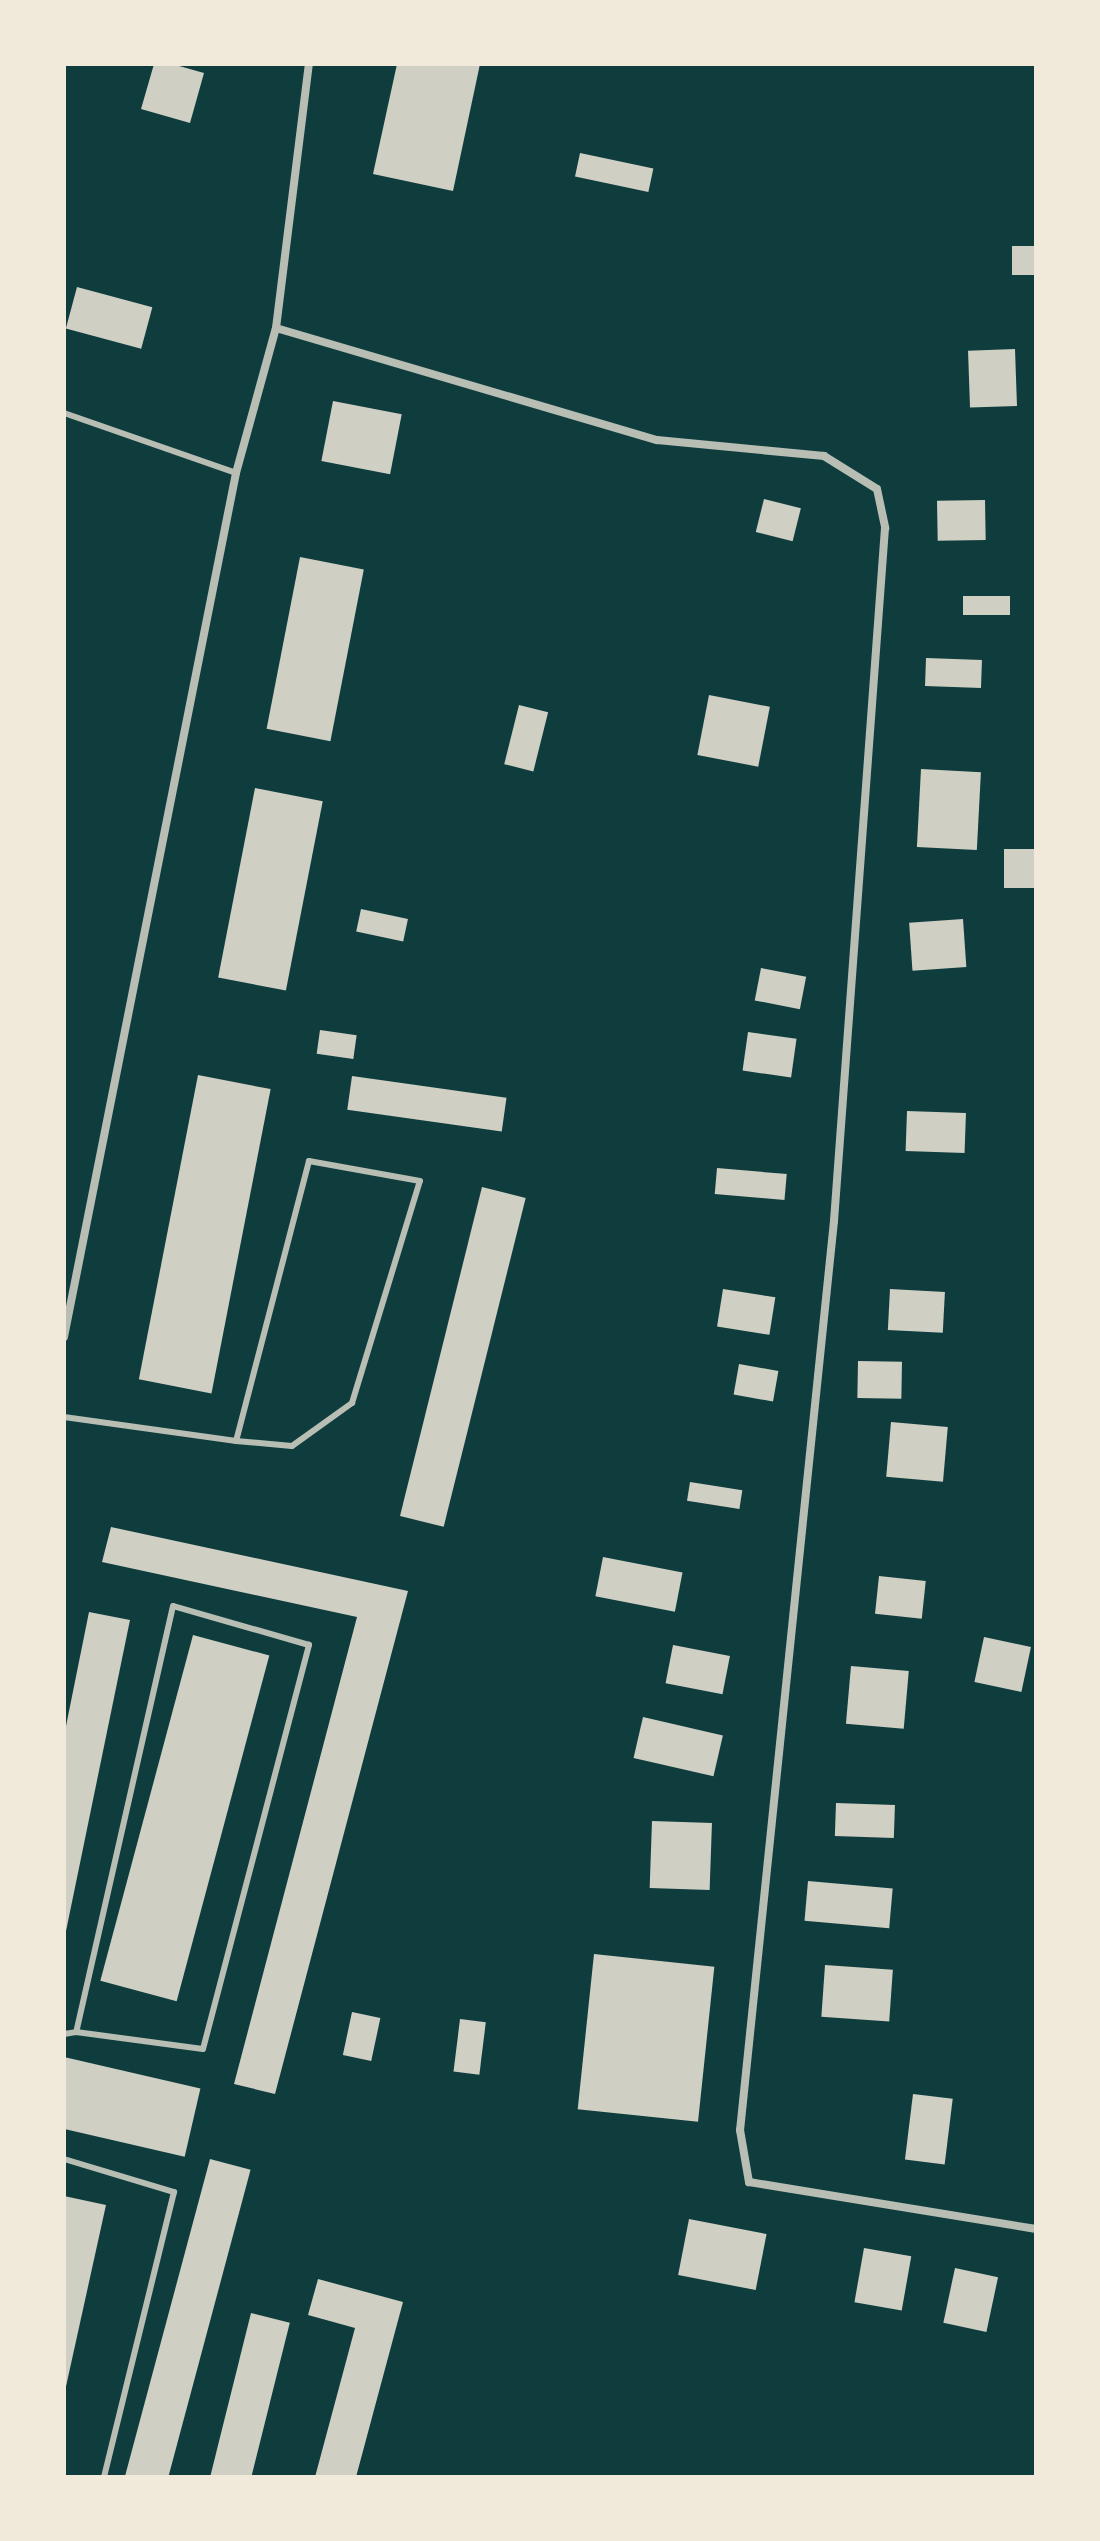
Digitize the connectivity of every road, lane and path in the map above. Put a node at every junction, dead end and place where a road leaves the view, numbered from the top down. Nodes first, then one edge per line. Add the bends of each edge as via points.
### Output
1 (309, 64) edge
2 (276, 328) junction
3 (64, 413) edge
4 (236, 473) junction
5 (64, 1337) edge
6 (64, 1417) edge
7 (236, 1441) junction
8 (76, 2032) junction
9 (64, 2034) edge
10 (64, 2159) edge
11 (1036, 2229) edge
12 (104, 2477) edge

1 - 2 street
2 - 4 street
2 - 11 street via 657,440 824,456 877,489 885,528 834,1221 740,2130 749,2182
3 - 4 lane
4 - 5 street
6 - 7 lane
7 - 7 lane via 309,1161 420,1181 352,1403 292,1446
8 - 8 lane via 173,1606 309,1645 203,2049
8 - 9 lane
10 - 12 lane via 174,2192

